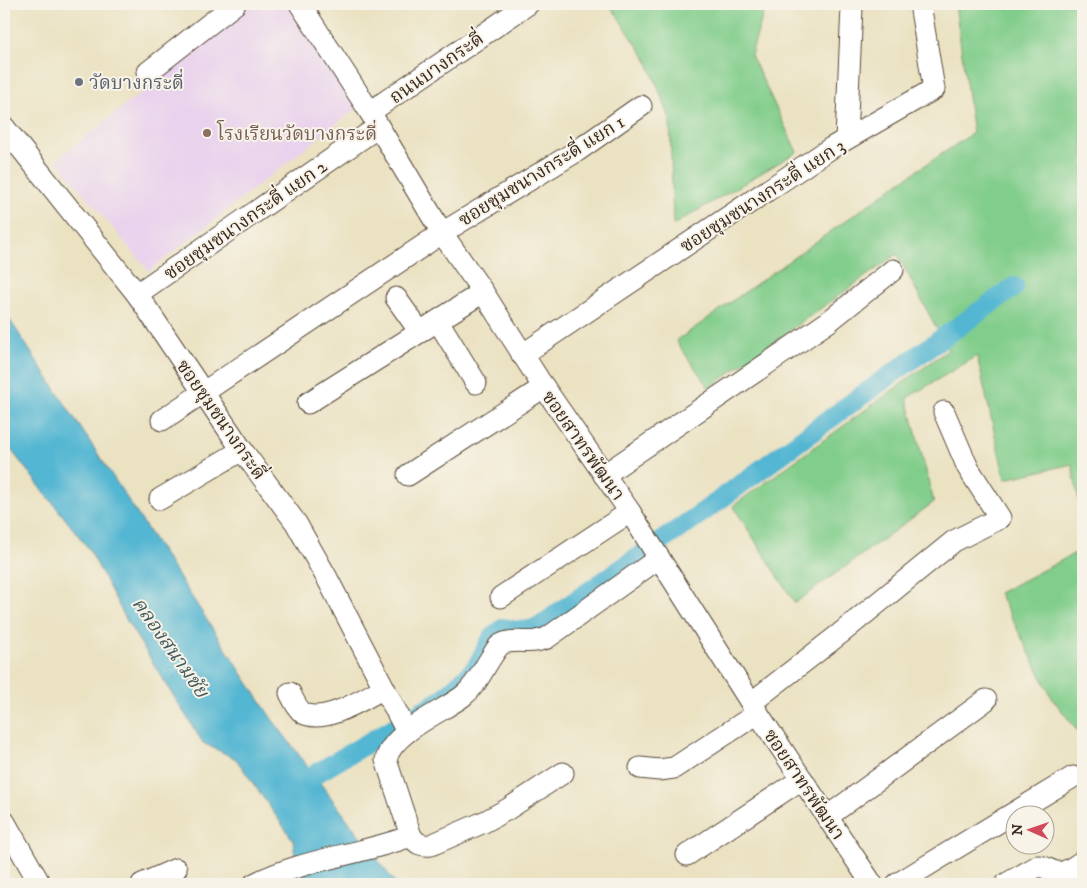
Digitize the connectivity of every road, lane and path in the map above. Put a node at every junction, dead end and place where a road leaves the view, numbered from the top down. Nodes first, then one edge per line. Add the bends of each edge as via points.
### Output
1 (235, 4) edge
2 (300, 4) edge
3 (528, 4) edge
4 (920, 4) edge
5 (852, 7) dead end
6 (148, 72) dead end
7 (641, 106) dead end
8 (374, 120) junction
9 (4, 127) edge
10 (846, 139) junction
11 (442, 233) junction
12 (893, 270) dead end
13 (483, 292) junction
14 (137, 294) junction
15 (396, 298) dead end
16 (429, 326) junction
17 (522, 355) junction
18 (476, 383) dead end
19 (544, 387) junction
20 (203, 393) junction
21 (308, 403) dead end
22 (944, 412) dead end
23 (162, 420) dead end
24 (242, 450) junction
25 (604, 474) junction
26 (408, 475) dead end
27 (160, 499) dead end
28 (630, 512) junction
29 (655, 551) junction
30 (501, 597) dead end
31 (384, 688) junction
32 (290, 693) dead end
33 (986, 700) dead end
34 (754, 708) junction
35 (404, 726) junction
36 (640, 768) dead end
37 (563, 774) dead end
38 (1073, 777) dead end
39 (802, 779) junction
40 (827, 817) junction
41 (4, 821) edge
42 (411, 836) junction
43 (687, 856) dead end
44 (1083, 861) edge
45 (176, 869) dead end
46 (40, 884) edge
47 (142, 884) edge
48 (254, 884) edge
49 (872, 884) edge
50 (897, 884) edge
51 (1006, 884) edge

1 - 6 street
2 - 8 street, ซอยสาทรพัฒนา
3 - 8 street, ถนนบางกระดี่
4 - 10 street, ซอยชุมชนางกระดี่ แยก 3 via 934,89
5 - 10 street
7 - 11 street, ซอยชุมชนางกระดี่ แยก 1 via 577,151
8 - 11 street, ซอยสาทรพัฒนา
8 - 14 street, ซอยชุมชนางกระดี่ แยก 2
9 - 14 street, ซอยชุมชนางกระดี่
10 - 17 street, ซอยชุมชนางกระดี่ แยก 3
11 - 13 street, ซอยสาทรพัฒนา
11 - 20 street, ซอยชุมชนางกระดี่ แยก 1
12 - 25 street via 828,322
13 - 16 street
13 - 17 street, ซอยสาทรพัฒนา
14 - 20 street, ซอยชุมชนางกระดี่
15 - 16 street
16 - 18 street
16 - 21 street
17 - 19 street, ซอยสาทรพัฒนา
19 - 25 street, ซอยสาทรพัฒนา
19 - 26 street
20 - 23 street, ซอยชุมชนางกระดี่ แยก 1
20 - 24 street, ซอยชุมชนางกระดี่
22 - 34 street via 968,468 1000,518 954,541
24 - 27 street
24 - 31 street, ซอยชุมชนางกระดี่ via 296,523
25 - 28 street, ซอยสาทรพัฒนา
28 - 29 street, ซอยสาทรพัฒนา
28 - 30 street
29 - 34 street, ซอยสาทรพัฒนา
29 - 35 street via 547,638 506,642 499,646 466,694
31 - 32 street via 339,711 318,715 300,711
31 - 35 street, ซอยชุมชนางกระดี่
33 - 40 street
34 - 36 street via 674,768
34 - 39 street, ซอยสาทรพัฒนา
35 - 42 street via 386,760
37 - 42 street via 484,822 431,845 422,846
38 - 50 street
39 - 40 street, ซอยสาทรพัฒนา
39 - 43 street
40 - 49 street, ซอยสาทรพัฒนา
41 - 46 street
42 - 48 street via 285,870
44 - 51 street via 1062,874 1038,866
45 - 47 street

